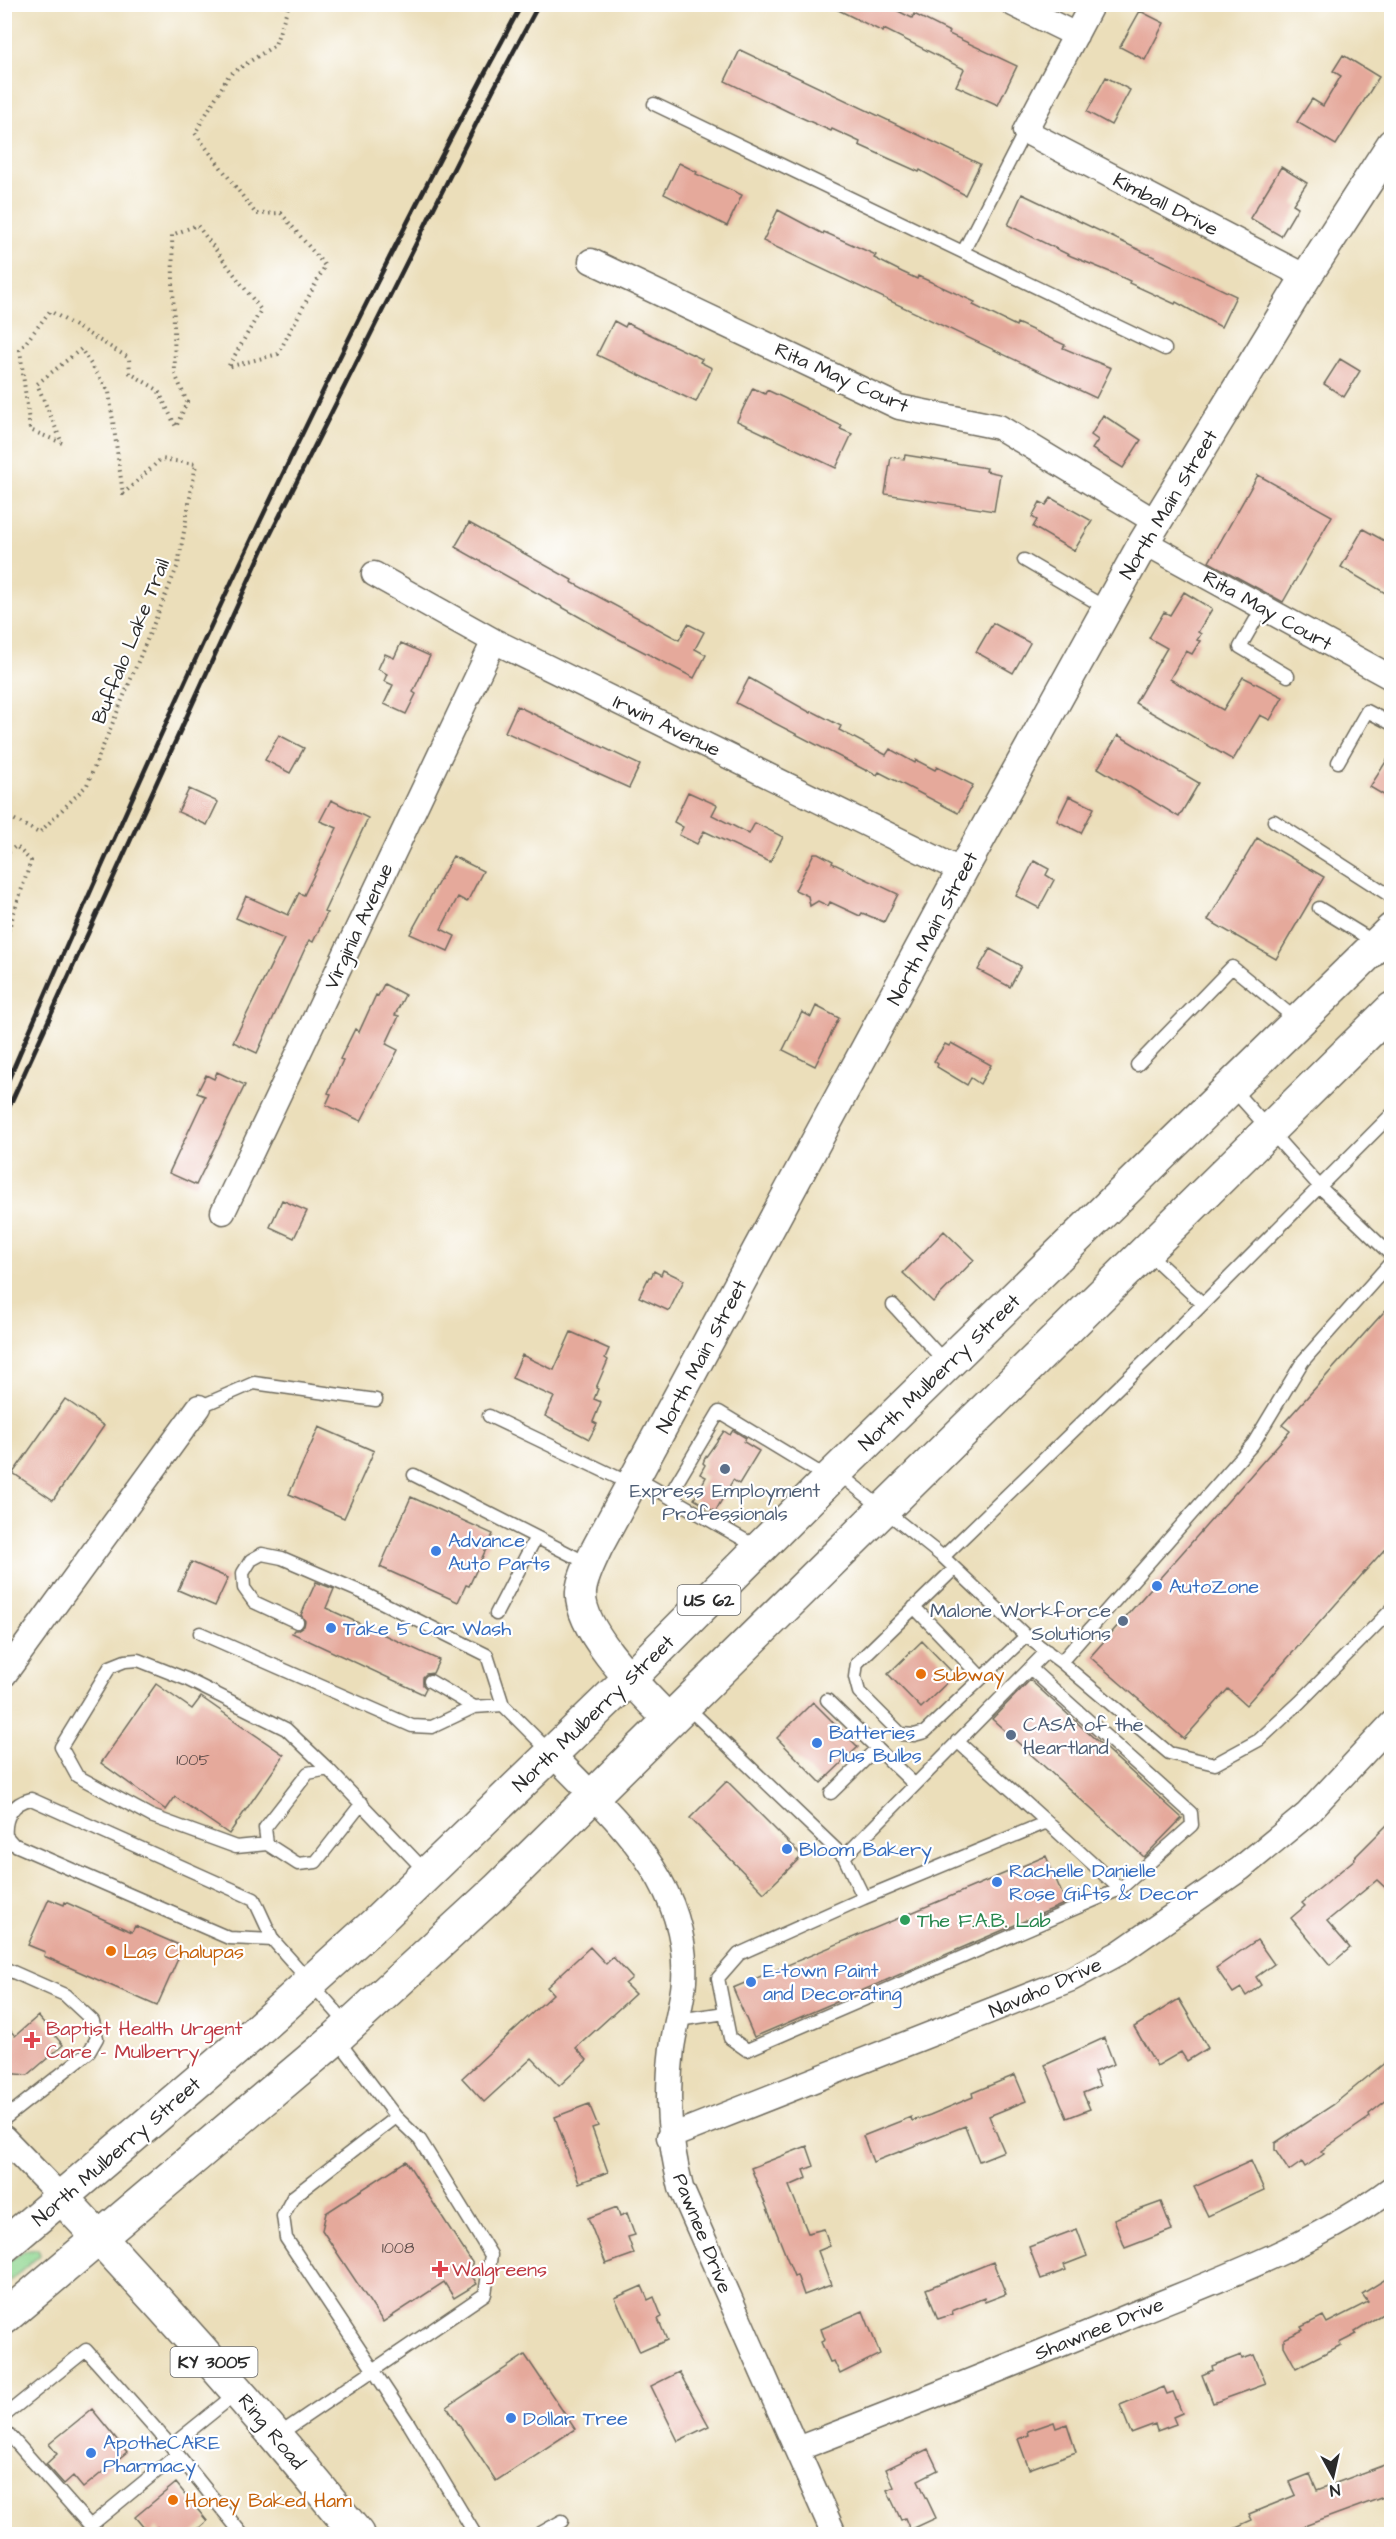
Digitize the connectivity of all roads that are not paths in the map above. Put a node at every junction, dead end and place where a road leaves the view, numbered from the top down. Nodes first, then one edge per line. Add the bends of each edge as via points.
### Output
1 (1013, 4) edge
2 (1092, 4) edge
3 (1076, 35) junction
4 (654, 104) dead end
5 (1025, 131) junction
6 (1392, 144) edge
7 (963, 252) junction
8 (591, 261) dead end
9 (1306, 277) junction
10 (1165, 349) dead end
11 (1150, 532) junction
12 (1024, 560) dead end
13 (374, 574) dead end
14 (1263, 607) junction
15 (1107, 609) junction
16 (494, 641) junction
17 (1288, 676) dead end
18 (1392, 678) edge
19 (1392, 724) edge
20 (1338, 762) dead end
21 (1274, 821) dead end
22 (962, 871) junction
23 (1392, 897) edge
24 (1319, 908) dead end
25 (1384, 937) edge
26 (1392, 1009) edge
27 (1298, 1022) junction
28 (1137, 1065) dead end
29 (1230, 1087) junction
30 (1392, 1114) edge
31 (1268, 1131) junction
32 (1321, 1188) junction
33 (222, 1212) dead end
34 (1146, 1251) junction
35 (1392, 1256) edge
36 (1392, 1261) edge
37 (1203, 1304) junction
38 (893, 1305) dead end
39 (947, 1364) junction
40 (376, 1400) dead end
41 (199, 1407) joint
42 (489, 1416) dead end
43 (414, 1474) dead end
44 (833, 1476) junction
45 (634, 1481) junction
46 (669, 1496) junction
47 (882, 1510) junction
48 (536, 1537) junction
49 (760, 1549) junction
50 (943, 1557) junction
51 (590, 1564) junction
52 (954, 1569) junction
53 (914, 1607) junction
54 (1392, 1609) edge
55 (496, 1614) dead end
56 (297, 1622) dead end
57 (200, 1633) dead end
58 (1026, 1636) junction
59 (1047, 1651) junction
60 (1061, 1662) junction
61 (1030, 1668) junction
62 (4, 1675) edge
63 (630, 1678) junction
64 (982, 1678) junction
65 (429, 1680) dead end
66 (827, 1700) dead end
67 (503, 1706) junction
68 (474, 1707) junction
69 (677, 1713) junction
70 (1392, 1723) edge
71 (957, 1741) junction
72 (877, 1748) junction
73 (552, 1754) junction
74 (328, 1769) junction
75 (915, 1785) junction
76 (831, 1793) dead end
77 (593, 1796) junction
78 (362, 1803) junction
79 (1047, 1822) junction
80 (267, 1844) junction
81 (844, 1857) junction
82 (428, 1874) junction
83 (1120, 1889) junction
84 (864, 1898) junction
85 (273, 1940) junction
86 (4, 1968) edge
87 (311, 1983) junction
88 (725, 2013) junction
89 (678, 2020) junction
90 (342, 2032) junction
91 (396, 2117) junction
92 (4, 2119) edge
93 (669, 2137) junction
94 (4, 2138) edge
95 (1392, 2188) edge
96 (62, 2198) junction
97 (100, 2238) junction
98 (4, 2246) edge
99 (4, 2318) edge
100 (372, 2371) junction
101 (239, 2391) junction
102 (4, 2416) edge
103 (4, 2429) edge
104 (277, 2436) junction
105 (174, 2450) junction
106 (797, 2450) junction
107 (562, 2521) dead end
108 (242, 2535) edge
109 (357, 2535) edge
110 (475, 2535) edge
111 (539, 2535) edge
112 (834, 2535) edge

1 - 3 street
2 - 3 street
3 - 5 street
4 - 7 lane
5 - 7 lane
5 - 9 street, Kimball Drive
6 - 9 street, North Main Street
7 - 10 lane
8 - 11 street, Rita May Court via 899,407 999,427
9 - 11 street, North Main Street
11 - 14 street, Rita May Court
11 - 15 street, North Main Street
12 - 15 lane
13 - 16 street, Irwin Avenue
14 - 17 lane via 1240,647
14 - 18 street, Rita May Court
15 - 22 street, North Main Street
16 - 22 street, Irwin Avenue
16 - 33 street, Virginia Avenue
19 - 20 lane via 1367,711
21 - 23 lane
22 - 45 street, North Main Street
24 - 25 lane
25 - 27 main road, North Mulberry Street / US 62
26 - 31 main road, US 62
27 - 28 lane via 1232,967
27 - 29 main road, North Mulberry Street / US 62
29 - 31 lane
29 - 39 main road, North Mulberry Street / US 62
30 - 32 lane
31 - 32 lane
31 - 34 main road, US 62
32 - 35 lane
32 - 37 lane
34 - 37 lane
34 - 47 main road, US 62
36 - 60 lane via 1303,1361 1253,1444
37 - 50 lane
38 - 39 lane
39 - 44 main road, North Mulberry Street / US 62
40 - 41 lane via 254,1383
41 - 62 street
42 - 45 lane
43 - 48 lane
44 - 46 lane via 719,1412
44 - 47 lane
44 - 49 main road, North Mulberry Street / US 62
45 - 46 lane
45 - 51 street, North Main Street
46 - 49 lane
47 - 50 lane
47 - 69 main road, US 62
48 - 51 lane
48 - 55 lane
49 - 63 main road, North Mulberry Street / US 62
50 - 52 lane
51 - 63 street, North Main Street via 581,1592 584,1611 597,1636
52 - 53 lane
52 - 58 lane
53 - 64 lane
53 - 64 lane via 857,1663 859,1692 901,1734 914,1735 925,1732
54 - 60 lane via 1259,1740 1215,1764 1169,1753
56 - 67 lane via 254,1602 244,1588 243,1573 251,1560 262,1554 282,1558 362,1592 487,1655
57 - 68 lane via 412,1726 432,1727
58 - 59 lane
58 - 64 lane
59 - 60 lane
59 - 61 lane
61 - 71 lane
61 - 83 lane via 1191,1813 1192,1825
63 - 69 street, North Main Street
63 - 73 main road, North Mulberry Street / US 62
65 - 68 lane
66 - 72 lane
67 - 68 lane
67 - 73 lane
69 - 77 main road, US 62
69 - 81 lane
70 - 93 street, Navaho Drive via 1284,1834 1119,1953 1071,1979
71 - 75 lane
71 - 79 lane
72 - 75 lane
72 - 76 lane
73 - 77 street, Pawnee Drive
73 - 82 main road, North Mulberry Street / US 62
74 - 78 lane
74 - 80 lane via 308,1773 265,1828
74 - 80 lane via 286,1729 186,1679 138,1660 110,1667 61,1747 77,1776 151,1816 236,1847
75 - 81 lane
77 - 89 street, Pawnee Drive via 639,1847 673,1904 683,1949 684,1982
77 - 90 main road, US 62
78 - 80 lane via 316,1862 298,1864
78 - 82 lane
79 - 83 lane
79 - 84 lane
81 - 84 lane
82 - 87 main road, North Mulberry Street / US 62
83 - 88 lane via 747,2050 730,2038
84 - 88 lane via 739,1954 718,1978
85 - 85 lane via 254,1899 31,1799 20,1802 7,1817 6,1836 13,1844 229,1938
85 - 87 lane
86 - 92 lane via 64,1995 93,2020 97,2038 89,2052
87 - 90 lane
87 - 96 main road, North Mulberry Street / US 62
88 - 89 lane
89 - 93 street, Pawnee Drive via 670,2068
90 - 91 lane
90 - 97 main road, US 62
91 - 100 lane via 293,2197 283,2216 286,2238
91 - 100 lane via 420,2140 491,2255 485,2294
93 - 106 street, Pawnee Drive via 681,2188
94 - 96 street
95 - 106 street, Shawnee Drive via 1320,2233 1230,2275
96 - 97 main road, Ring Road / KY 3005
96 - 98 main road, North Mulberry Street / US 62
97 - 99 main road, US 62
97 - 101 main road, Ring Road / KY 3005
100 - 104 lane
100 - 110 lane via 409,2424
101 - 104 main road, Ring Road / KY 3005
101 - 105 lane
102 - 105 lane via 86,2350
103 - 105 lane via 90,2526
104 - 109 main road, Ring Road / KY 3005
105 - 108 lane
106 - 112 street, Pawnee Drive
107 - 111 lane

